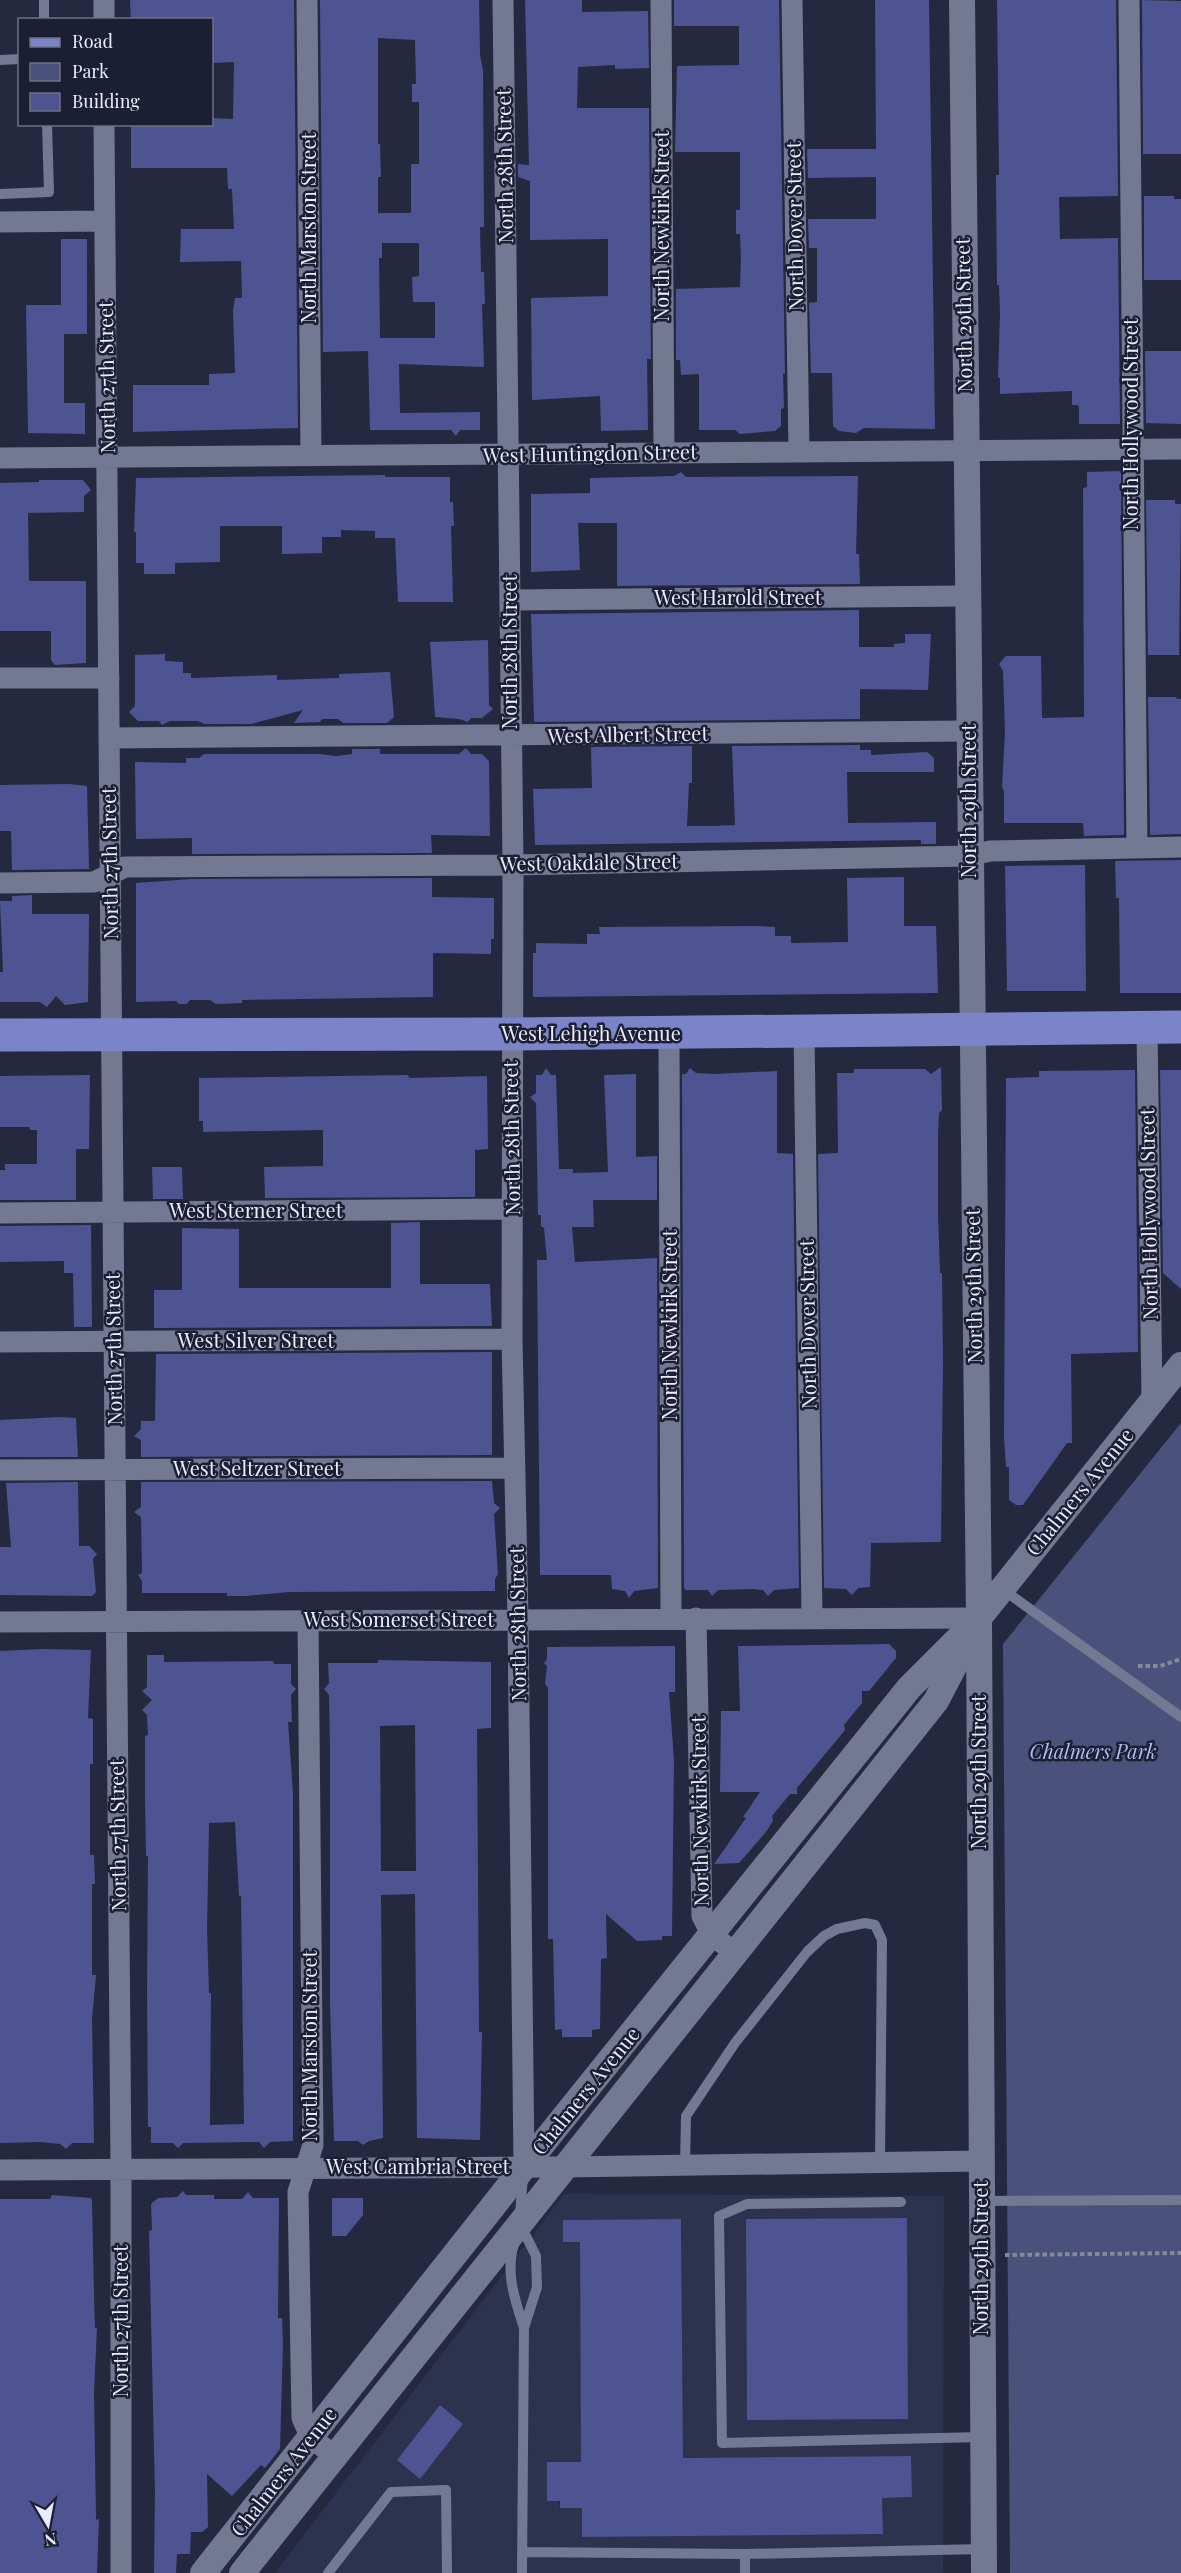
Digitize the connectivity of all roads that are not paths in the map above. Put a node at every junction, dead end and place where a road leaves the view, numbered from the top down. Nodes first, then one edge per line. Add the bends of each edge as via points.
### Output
1 (44, 0) edge
2 (104, 0) edge
3 (307, 0) edge
4 (503, 0) edge
5 (661, 0) edge
6 (792, 0) edge
7 (962, 0) edge
8 (1129, 0) edge
9 (45, 18) edge
10 (104, 18) edge
11 (18, 59) edge
12 (0, 60) edge
13 (47, 126) edge
14 (104, 126) edge
15 (0, 194) edge
16 (104, 221) junction
17 (0, 222) edge
18 (1131, 449) junction
19 (1181, 449) edge
20 (966, 450) junction
21 (799, 452) junction
22 (664, 453) junction
23 (508, 454) junction
24 (311, 456) junction
25 (0, 458) edge
26 (108, 458) junction
27 (967, 596) junction
28 (510, 600) junction
29 (0, 678) edge
30 (109, 678) junction
31 (968, 731) junction
32 (510, 736) junction
33 (109, 738) junction
34 (1181, 847) edge
35 (1137, 848) junction
36 (969, 856) junction
37 (513, 865) junction
38 (110, 875) junction
39 (0, 883) edge
40 (1147, 1027) junction
41 (1181, 1028) edge
42 (970, 1030) junction
43 (804, 1031) junction
44 (669, 1033) junction
45 (112, 1034) junction
46 (511, 1034) junction
47 (0, 1035) edge
48 (513, 1209) junction
49 (111, 1212) junction
50 (0, 1213) edge
51 (512, 1339) junction
52 (114, 1341) junction
53 (0, 1342) edge
54 (1181, 1365) edge
55 (1152, 1401) junction
56 (515, 1468) junction
57 (0, 1470) edge
58 (116, 1470) junction
59 (1002, 1589) junction
60 (812, 1617) junction
61 (671, 1618) junction
62 (696, 1618) junction
63 (979, 1618) junction
64 (518, 1619) junction
65 (308, 1620) junction
66 (0, 1622) edge
67 (116, 1622) junction
68 (1181, 1717) edge
69 (712, 1935) junction
70 (735, 1953) junction
71 (980, 2161) junction
72 (880, 2162) junction
73 (685, 2165) junction
74 (304, 2167) junction
75 (524, 2167) junction
76 (565, 2167) junction
77 (121, 2169) junction
78 (0, 2170) edge
79 (1181, 2200) edge
80 (981, 2201) junction
81 (901, 2202) dead end
82 (519, 2224) junction
83 (524, 2328) junction
84 (983, 2437) junction
85 (311, 2438) junction
86 (335, 2456) junction
87 (522, 2552) junction
88 (745, 2554) junction
89 (984, 2561) edge
90 (121, 2573) edge
91 (203, 2573) edge
92 (242, 2573) edge
93 (328, 2573) edge
94 (447, 2573) edge
95 (522, 2573) edge
96 (746, 2573) edge

1 - 9 lane
2 - 10 street
3 - 24 street, North Marston Street
4 - 23 street, North 28th Street
5 - 22 street, North Newkirk Street
6 - 21 street, North Dover Street
7 - 20 street, North 29th Street
8 - 18 street, North Hollywood Street
11 - 12 lane
13 - 15 lane via 49,192
14 - 16 street, North 27th Street
16 - 17 street
16 - 26 street, North 27th Street
18 - 19 street, West Huntingdon Street
18 - 20 street, West Huntingdon Street
18 - 35 street, North Hollywood Street
20 - 21 street, West Huntingdon Street
20 - 27 street, North 29th Street
21 - 22 street, West Huntingdon Street
22 - 23 street, West Huntingdon Street
23 - 24 street, West Huntingdon Street
23 - 28 street, North 28th Street
24 - 26 street, West Huntingdon Street
25 - 26 street, West Huntingdon Street
26 - 30 street, North 27th Street
27 - 28 street, West Harold Street
27 - 31 street, North 29th Street
28 - 32 street, North 28th Street
29 - 30 street
30 - 33 street, North 27th Street
31 - 32 street, West Albert Street
31 - 36 street, North 29th Street
32 - 33 street, West Albert Street via 486,733
32 - 37 street, North 28th Street
33 - 38 street, North 27th Street
34 - 35 street, West Oakdale Street
35 - 36 street, West Oakdale Street via 990,851
36 - 37 street, West Oakdale Street
36 - 42 street, North 29th Street
37 - 38 street, West Oakdale Street via 126,867
37 - 46 street, North 28th Street
38 - 39 street, West Oakdale Street via 94,882
38 - 45 street, North 27th Street
40 - 41 main road, West Lehigh Avenue
40 - 42 main road, West Lehigh Avenue
40 - 55 street, North Hollywood Street
42 - 43 main road, West Lehigh Avenue
42 - 63 street, North 29th Street
43 - 44 main road, West Lehigh Avenue
43 - 60 street, North Dover Street
44 - 46 main road, West Lehigh Avenue
44 - 61 street, North Newkirk Street
45 - 46 main road, West Lehigh Avenue
45 - 47 main road, West Lehigh Avenue
45 - 49 street, North 27th Street
46 - 48 street, North 28th Street
48 - 49 street, West Sterner Street
48 - 51 street, North 28th Street
49 - 50 street, West Sterner Street
49 - 52 street, North 27th Street
51 - 52 street, West Silver Street
51 - 56 street, North 28th Street
52 - 53 street, West Silver Street
52 - 58 street, North 27th Street
54 - 55 street, Chalmers Avenue
55 - 59 street, Chalmers Avenue
56 - 58 street, West Seltzer Street
56 - 64 street, North 28th Street
57 - 58 street, West Seltzer Street
58 - 67 street, North 27th Street
59 - 63 street, Chalmers Avenue
59 - 68 lane
60 - 62 street, West Somerset Street
60 - 63 street, West Somerset Street
61 - 62 street, West Somerset Street
61 - 64 street, West Somerset Street
62 - 69 street, North Newkirk Street via 702,1916
63 - 69 street, Chalmers Avenue via 909,1688
63 - 70 street, Chalmers Avenue via 936,1701
63 - 71 street, North 29th Street
64 - 65 street, West Somerset Street
64 - 75 street, North 28th Street
65 - 67 street, West Somerset Street
65 - 74 street, North Marston Street via 313,2145
66 - 67 street, West Somerset Street
67 - 77 street, North 27th Street
69 - 70 street, North Newkirk Street
69 - 75 street, Chalmers Avenue
70 - 76 street, Chalmers Avenue
71 - 72 street, West Cambria Street
71 - 80 street, North 29th Street
72 - 73 street, West Cambria Street
72 - 73 lane via 882,1940 875,1925 865,1923 824,1935 735,2043 686,2116
73 - 76 street, West Cambria Street
74 - 75 street, West Cambria Street
74 - 77 street, West Cambria Street
74 - 85 street, North Marston Street via 298,2192 302,2418
75 - 76 street, West Cambria Street
75 - 82 lane
75 - 85 street, Chalmers Avenue
76 - 82 street, Chalmers Avenue
77 - 78 street, West Cambria Street
77 - 90 street, North 27th Street
79 - 80 lane
80 - 84 street, North 29th Street
81 - 84 lane via 747,2204 719,2216 722,2443
82 - 83 lane via 510,2255 511,2289
82 - 83 lane via 536,2256 537,2287
82 - 86 street, Chalmers Avenue
83 - 87 lane
84 - 89 street, North 29th Street
85 - 86 street
85 - 91 street, Chalmers Avenue
86 - 92 street, Chalmers Avenue
87 - 88 lane
87 - 95 lane
88 - 89 lane
88 - 96 lane
93 - 94 lane via 391,2492 446,2490

